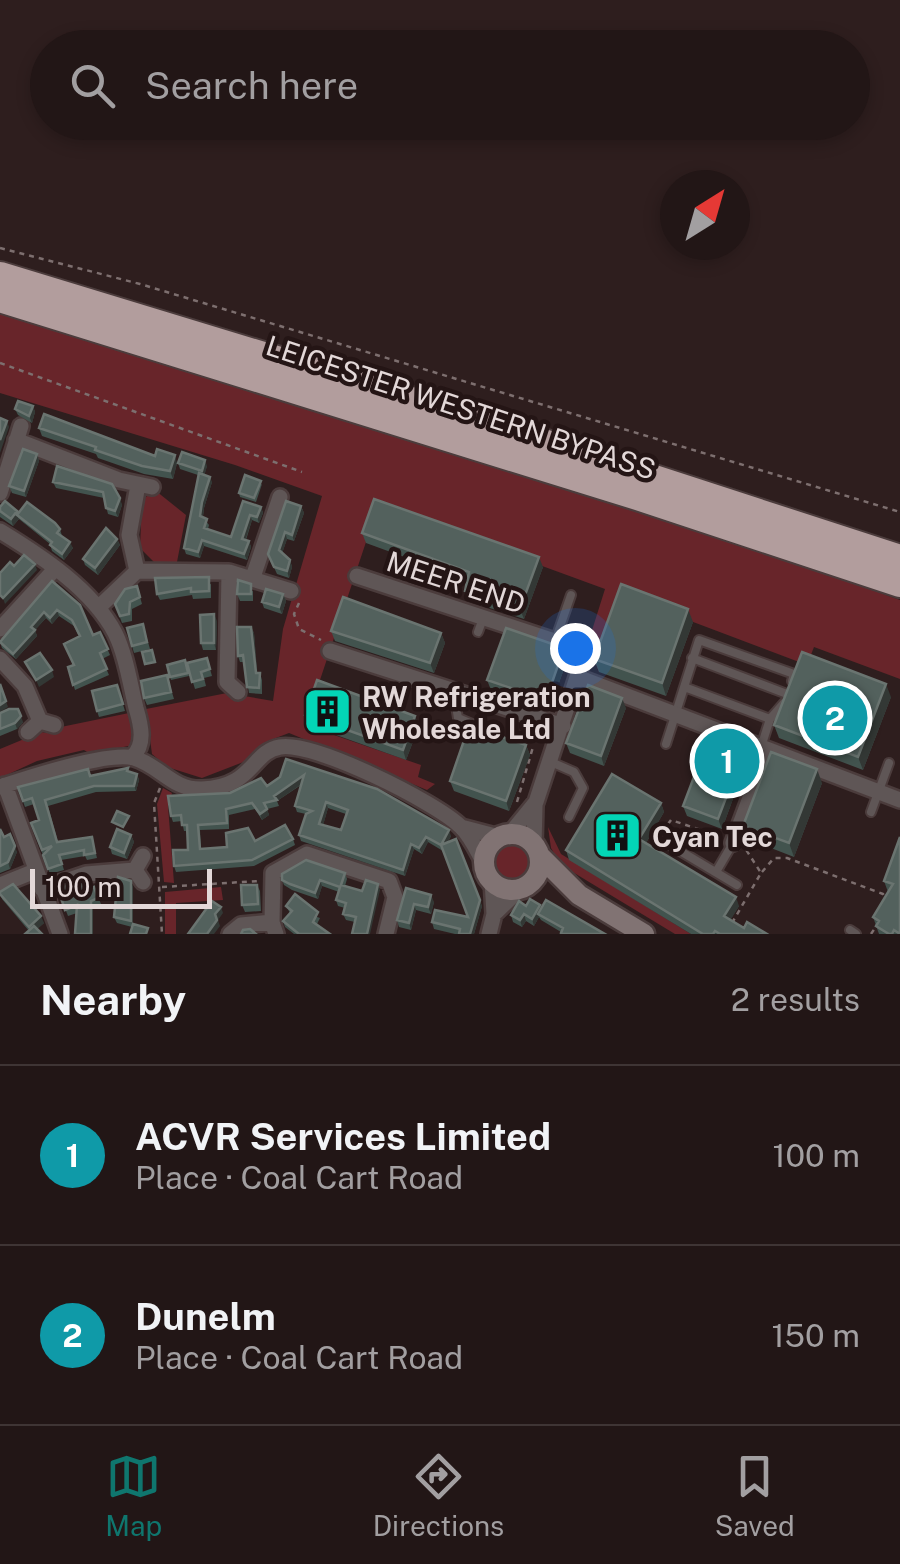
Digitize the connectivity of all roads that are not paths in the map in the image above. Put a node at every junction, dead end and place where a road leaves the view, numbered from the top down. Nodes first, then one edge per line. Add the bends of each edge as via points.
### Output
1 (0, 276) edge
2 (0, 298) edge
3 (0, 493) edge
4 (281, 494) dead end
5 (0, 532) edge
6 (900, 557) edge
7 (55, 569) junction
8 (136, 571) junction
9 (229, 572) junction
10 (356, 576) dead end
11 (253, 577) junction
12 (900, 583) edge
13 (291, 591) road end
14 (571, 595) dead end
15 (98, 608) junction
16 (0, 628) edge
17 (555, 640) junction
18 (330, 651) road end
19 (692, 658) junction
20 (0, 659) edge
21 (580, 678) junction
22 (232, 687) dead end
23 (687, 688) junction
24 (461, 691) junction
25 (787, 694) junction
26 (677, 716) junction
27 (770, 719) junction
28 (472, 724) edge
29 (41, 726) dead end
30 (564, 726) junction
31 (666, 744) dead end
32 (764, 748) junction
33 (132, 757) junction
34 (551, 762) junction
35 (889, 763) dead end
36 (2, 786) edge
37 (878, 792) junction
38 (900, 800) edge
39 (536, 802) junction
40 (871, 812) dead end
41 (570, 818) dead end
42 (461, 826) junction
43 (505, 836) junction
44 (733, 842) joint
45 (670, 844) dead end
46 (537, 850) junction
47 (140, 869) dead end
48 (35, 871) junction
49 (716, 872) junction
50 (488, 873) junction
51 (737, 884) dead end
52 (0, 885) edge
53 (525, 886) junction
54 (42, 889) junction
55 (578, 895) junction
56 (494, 914) junction
57 (274, 928) edge
58 (60, 934) edge
59 (230, 934) edge
60 (386, 934) edge
61 (488, 934) edge
62 (644, 934) edge

1 - 6 highway, LEICESTER WESTERN BYPASS
2 - 12 highway, LEICESTER WESTERN BYPASS
3 - 8 street via 19,433 145,486 129,536
4 - 11 street
5 - 7 street
7 - 15 street
7 - 16 street
8 - 9 street
8 - 15 street
9 - 11 street
9 - 22 street
10 - 17 street, MEER END via 481,624
11 - 13 street
14 - 17 lane
15 - 33 street via 120,644 138,716 140,751
17 - 21 street, MEER END via 579,652
18 - 24 street
19 - 23 lane
19 - 25 lane
19 - 25 lane via 699,640 794,674
20 - 29 street via 25,686
21 - 26 street
21 - 30 street
23 - 26 lane
23 - 27 lane
24 - 28 lane via 458,718
24 - 30 street
25 - 27 lane
26 - 31 lane
26 - 32 street
27 - 32 lane
30 - 34 street
32 - 37 street
32 - 44 street
33 - 36 street
33 - 42 street via 184,788 222,786 244,778 273,749 292,746 405,791
34 - 39 street
34 - 41 lane via 574,772 582,788
35 - 37 lane
36 - 48 street
37 - 38 street
37 - 40 lane
39 - 43 street
39 - 46 street
42 - 43 street
42 - 50 street
43 - 46 street
43 - 50 street via 488,849
44 - 49 lane
45 - 49 lane
46 - 53 street via 538,871
46 - 55 street
47 - 54 street via 86,874
48 - 52 street
48 - 54 street
49 - 51 lane
50 - 53 street via 505,889
50 - 56 street
53 - 55 street
53 - 56 street
54 - 58 street
55 - 62 street
56 - 61 street
57 - 59 street via 241,925
57 - 60 street via 270,881 278,867 307,854 393,887

